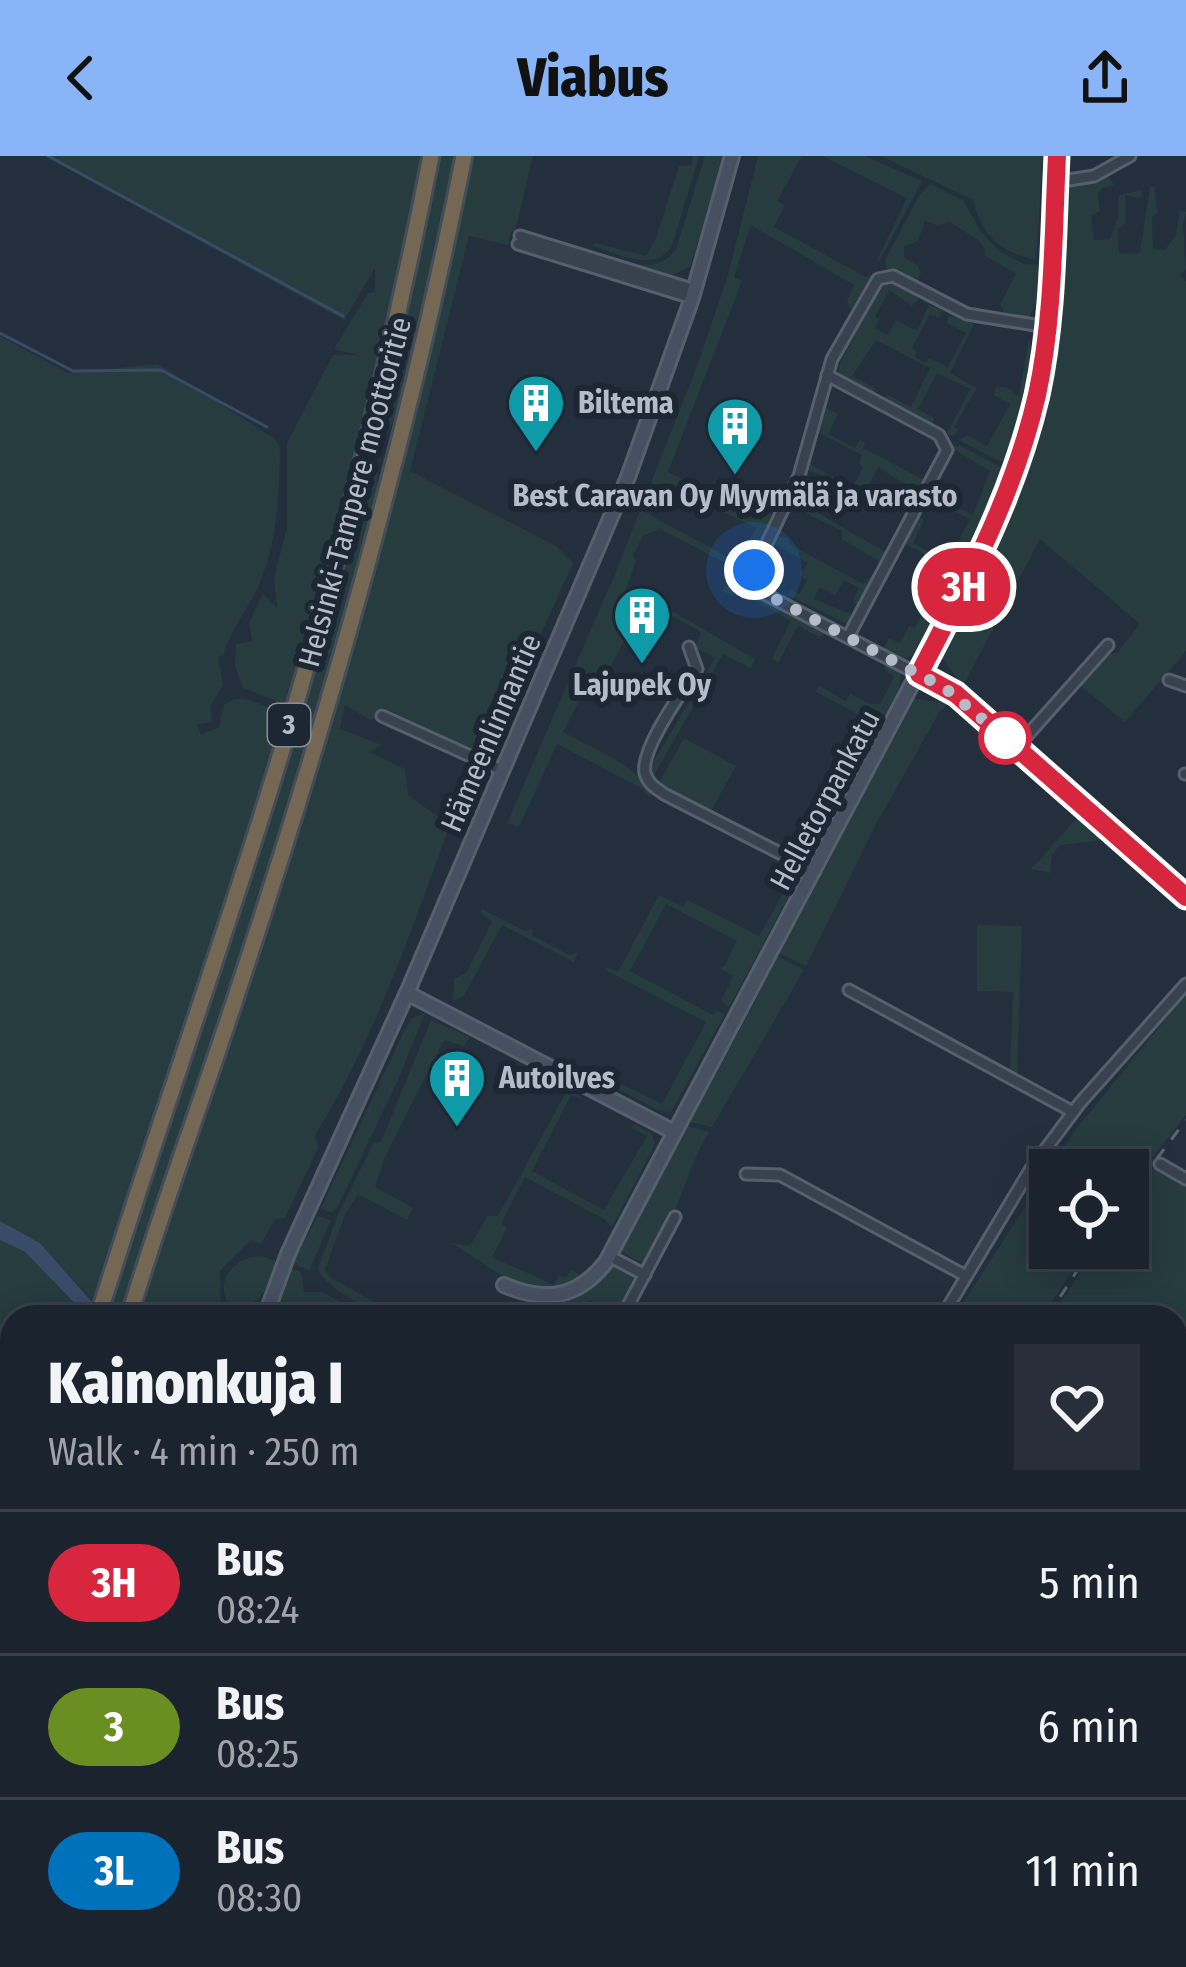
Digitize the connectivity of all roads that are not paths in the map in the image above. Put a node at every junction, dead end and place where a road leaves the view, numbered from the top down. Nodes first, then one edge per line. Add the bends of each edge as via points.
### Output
1 (431, 156) edge
2 (464, 156) edge
3 (732, 156) edge
4 (1057, 156) edge
5 (1130, 156) edge
6 (1056, 182) junction
7 (519, 240) dead end
8 (693, 294) junction
9 (1048, 327) junction
10 (826, 375) junction
11 (848, 638) junction
12 (1108, 645) dead end
13 (689, 646) dead end
14 (919, 674) junction
15 (1169, 680) dead end
16 (1186, 686) edge
17 (382, 716) dead end
18 (1016, 748) junction
19 (501, 770) junction
20 (815, 871) junction
21 (1186, 897) edge
22 (1186, 984) edge
23 (849, 990) dead end
24 (407, 993) junction
25 (1073, 1112) junction
26 (674, 1132) junction
27 (1160, 1164) dead end
28 (746, 1174) dead end
29 (1186, 1179) edge
30 (675, 1217) dead end
31 (609, 1256) junction
32 (645, 1275) junction
33 (966, 1276) junction
34 (505, 1285) dead end
35 (102, 1305) edge
36 (133, 1305) edge
37 (269, 1305) edge
38 (629, 1305) edge
39 (949, 1305) edge

1 - 35 highway, Helsinki-Tampere moottoritie / 3 via 321,615
2 - 36 highway, Helsinki-Tampere moottoritie / 3 via 397,449 321,725
3 - 8 street, Hämeenlinnantie
4 - 6 street, Helletorpankatu
5 - 6 street via 1094,176
6 - 9 street, Helletorpankatu
7 - 8 street
8 - 19 street, Hämeenlinnantie via 628,477
9 - 10 street via 980,318 885,275 872,285
9 - 14 street, Helletorpankatu via 1010,487
10 - 11 street via 799,476 752,582
10 - 11 street via 939,435 946,450
11 - 14 street
12 - 18 street
13 - 20 street via 697,669 655,738 644,767 648,781
14 - 18 street via 956,694
14 - 20 street, Helletorpankatu
15 - 16 street
17 - 19 street
18 - 21 street
19 - 24 street, Hämeenlinnantie
20 - 26 street, Helletorpankatu
22 - 25 street
23 - 25 street
24 - 26 street
24 - 37 street, Hämeenlinnantie
25 - 33 street
26 - 31 street, Helletorpankatu
27 - 29 street
28 - 33 street via 780,1175
30 - 32 street
31 - 32 street
31 - 34 street, Helletorpankatu via 585,1284 557,1296
32 - 38 street
33 - 39 street

